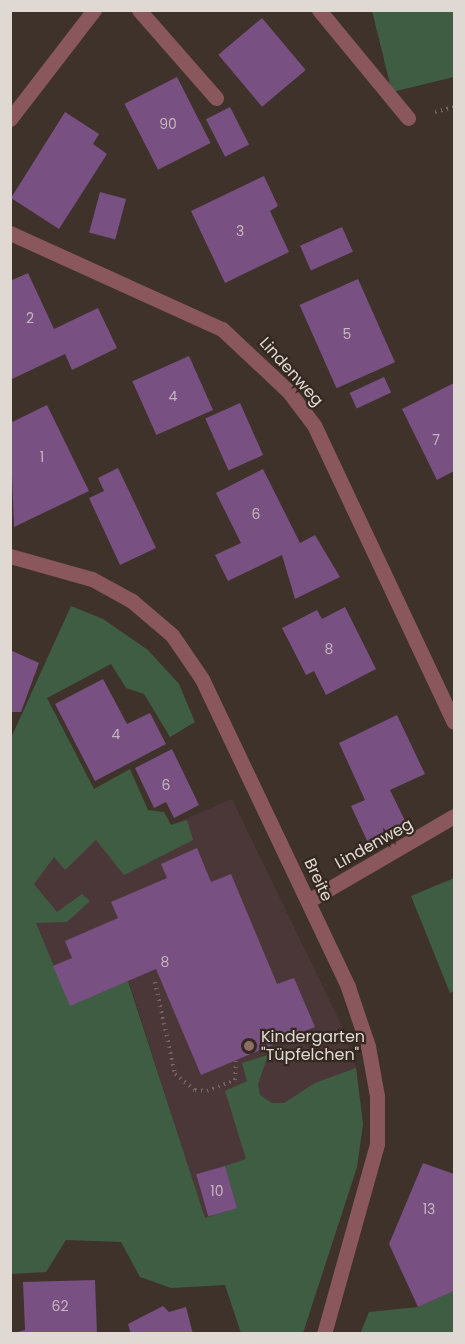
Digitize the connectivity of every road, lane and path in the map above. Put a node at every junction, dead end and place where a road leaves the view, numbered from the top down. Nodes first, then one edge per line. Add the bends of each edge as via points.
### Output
1 (93, 10) edge
2 (139, 10) edge
3 (320, 10) edge
4 (216, 98) dead end
5 (408, 118) dead end
6 (10, 119) edge
7 (10, 233) edge
8 (10, 556) edge
9 (454, 722) edge
10 (454, 816) edge
11 (308, 901) junction
12 (155, 982) dead end
13 (236, 1061) dead end
14 (324, 1334) edge

1 - 6 street
2 - 4 street
3 - 5 street
7 - 9 street, Lindenweg via 222,329 274,376 314,425
8 - 11 street, Breite via 92,579 132,601 172,635 202,679
10 - 11 street, Lindenweg
11 - 14 street, Breite via 365,1036 377,1096 376,1144 365,1201
12 - 13 path via 175,1074 195,1090 207,1092 236,1080

